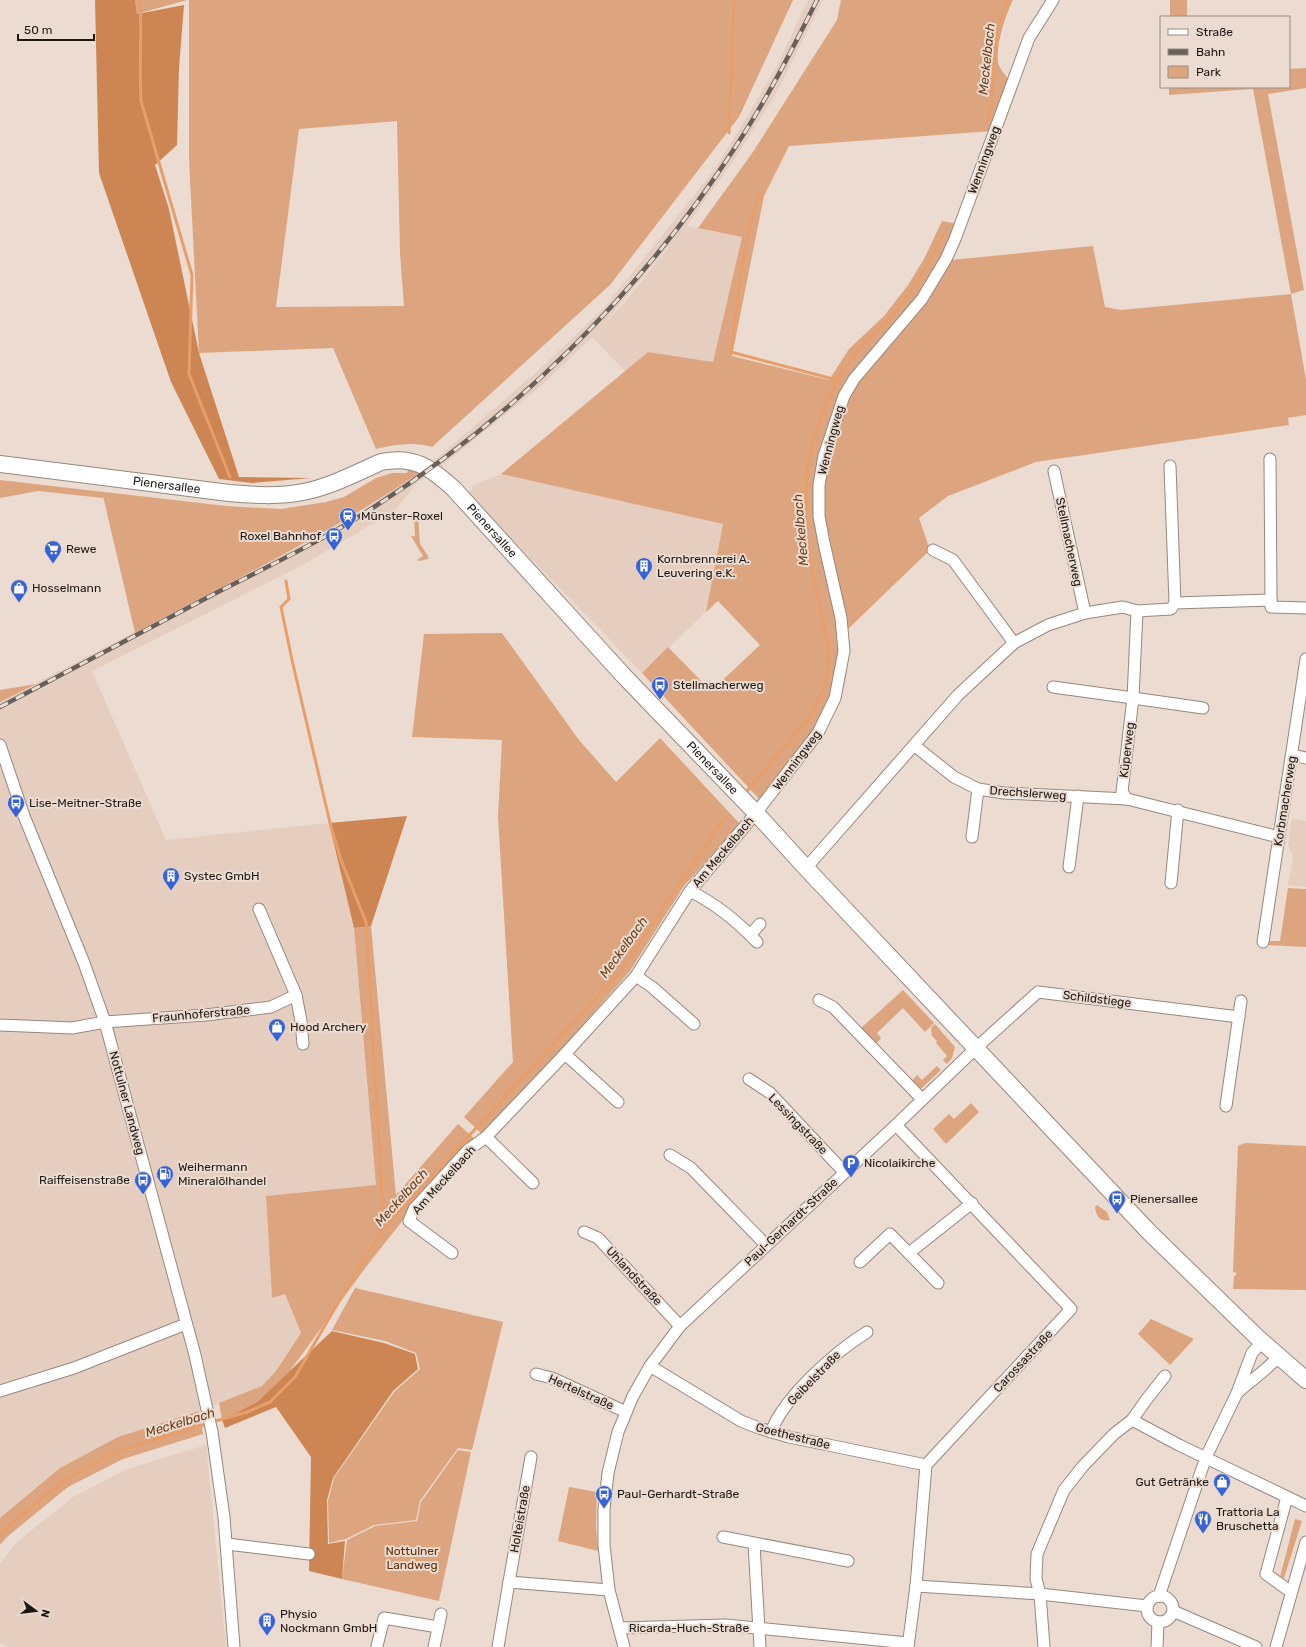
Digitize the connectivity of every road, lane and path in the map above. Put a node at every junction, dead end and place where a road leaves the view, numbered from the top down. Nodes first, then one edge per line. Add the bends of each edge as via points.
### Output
1 (1052, 0) edge
2 (1270, 459) dead end
3 (0, 464) edge
4 (1170, 466) dead end
5 (1054, 471) dead end
6 (934, 550) dead end
7 (1271, 600) junction
8 (1175, 603) junction
9 (1306, 608) edge
10 (1137, 611) junction
11 (1085, 613) junction
12 (1014, 643) junction
13 (1306, 659) edge
14 (1053, 687) dead end
15 (1133, 698) junction
16 (1204, 708) dead end
17 (0, 745) edge
18 (914, 746) junction
19 (1292, 755) junction
20 (1306, 758) edge
21 (978, 789) junction
22 (1078, 796) junction
23 (1127, 799) junction
24 (1178, 810) junction
25 (756, 813) junction
26 (1279, 836) junction
27 (972, 837) dead end
28 (1069, 867) dead end
29 (806, 868) junction
30 (1171, 883) dead end
31 (690, 891) junction
32 (259, 910) dead end
33 (760, 924) dead end
34 (1263, 942) dead end
35 (636, 976) junction
36 (296, 995) junction
37 (819, 1000) dead end
38 (1241, 1001) dead end
39 (1239, 1017) junction
40 (105, 1022) junction
41 (694, 1024) dead end
42 (0, 1025) edge
43 (303, 1044) dead end
44 (976, 1048) junction
45 (565, 1054) junction
46 (749, 1079) dead end
47 (922, 1099) junction
48 (618, 1102) dead end
49 (1226, 1106) dead end
50 (896, 1125) junction
51 (486, 1137) junction
52 (670, 1155) dead end
53 (844, 1172) junction
54 (533, 1183) dead end
55 (972, 1203) junction
56 (584, 1232) dead end
57 (766, 1245) junction
58 (452, 1253) dead end
59 (909, 1253) junction
60 (860, 1262) dead end
61 (938, 1283) dead end
62 (186, 1324) junction
63 (680, 1326) junction
64 (867, 1332) dead end
65 (1262, 1342) junction
66 (1278, 1356) junction
67 (650, 1366) junction
68 (536, 1374) dead end
69 (1165, 1376) dead end
70 (1306, 1380) edge
71 (0, 1391) edge
72 (1237, 1393) junction
73 (626, 1412) junction
74 (1132, 1420) junction
75 (771, 1432) junction
76 (531, 1457) dead end
77 (1206, 1458) junction
78 (926, 1465) junction
79 (1287, 1497) junction
80 (1306, 1506) edge
81 (723, 1537) dead end
82 (1306, 1542) edge
83 (226, 1544) junction
84 (754, 1544) junction
85 (309, 1554) dead end
86 (848, 1560) dead end
87 (509, 1582) junction
88 (916, 1586) junction
89 (609, 1590) junction
90 (1291, 1592) junction
91 (1040, 1594) junction
92 (1159, 1596) junction
93 (1147, 1606) junction
94 (1172, 1611) junction
95 (440, 1614) dead end
96 (1158, 1622) junction
97 (438, 1627) junction
98 (620, 1628) junction
99 (758, 1628) junction
100 (908, 1645) edge
101 (377, 1646) edge
102 (234, 1647) edge
103 (434, 1647) edge
104 (498, 1647) edge
105 (624, 1647) edge
106 (760, 1647) edge
107 (1044, 1647) edge
108 (1157, 1647) edge
109 (1256, 1647) edge
110 (1276, 1647) edge

1 - 25 street, Wenningweg via 1029,38 946,259 918,304 854,379 834,421 819,485 819,516 844,635 840,672 834,698 818,733
2 - 7 street
3 - 25 main road, Pienersallee via 263,496 316,489 381,462 406,460 419,463 454,489 623,675
4 - 8 street
5 - 11 street, Stellmacherweg
6 - 12 street via 953,560
7 - 8 street
7 - 9 street via 1271,607
8 - 10 street via 1171,609
10 - 11 street via 1123,607
10 - 15 street, Küperweg
11 - 12 street via 1048,625
12 - 18 street via 958,695
13 - 19 street, Korbmacherweg
14 - 15 street
15 - 16 street
15 - 23 street, Küperweg via 1122,792
17 - 40 street, Nottulner Landweg via 24,816 84,963
18 - 21 street via 954,777
18 - 29 street
19 - 20 street
19 - 26 street, Korbmacherweg
21 - 22 street, Drechslerweg via 1004,793
21 - 27 street, Drechslerweg
22 - 23 street, Drechslerweg
22 - 28 street, Drechslerweg
23 - 24 street, Drechslerweg
24 - 26 street, Drechslerweg
24 - 30 street
25 - 29 main road, Pienersallee
25 - 31 street, Am Meckelbach
26 - 34 street, Korbmacherweg
29 - 44 main road, Pienersallee
31 - 33 street, Am Meckelbach via 712,902 753,939
31 - 35 street, Am Meckelbach
32 - 36 street
35 - 41 street
35 - 45 street, Am Meckelbach
36 - 40 street, Fraunhoferstraße via 271,1007 252,1010
36 - 43 street
37 - 47 street via 833,1007
38 - 39 street
39 - 44 street, Schildstiege via 1038,992
39 - 49 street
40 - 42 street, Fraunhoferstraße via 72,1028
40 - 62 street, Nottulner Landweg
44 - 47 street, Paul-Gerhardt-Straße
44 - 65 main road, Pienersallee via 1150,1233
45 - 48 street
45 - 51 street, Am Meckelbach
46 - 53 street, Lessingstraße via 770,1093
47 - 50 street, Paul-Gerhardt-Straße
50 - 53 street, Paul-Gerhardt-Straße
50 - 55 street, Carossastraße
51 - 54 street, Am Meckelbach
51 - 58 street, Am Meckelbach via 468,1150 414,1209 409,1221
52 - 57 street via 691,1168
53 - 57 street, Paul-Gerhardt-Straße
55 - 59 street
55 - 78 street, Carossastraße via 1071,1309
56 - 63 street, Uhlandstraße via 598,1238
57 - 63 street, Paul-Gerhardt-Straße
59 - 60 street via 890,1234
59 - 61 street
62 - 71 street via 74,1368
62 - 83 street, Nottulner Landweg via 209,1414
63 - 67 street, Paul-Gerhardt-Straße
64 - 75 street, Geibelstraße via 848,1343 804,1386 777,1417
65 - 66 main road, Pienersallee
65 - 72 street via 1252,1353
66 - 70 main road, Pienersallee
66 - 72 street via 1268,1368
67 - 73 street, Paul-Gerhardt-Straße
67 - 75 street, Goethestraße via 741,1420
68 - 73 street, Hertelstraße via 552,1378
69 - 74 street
72 - 77 street
73 - 89 street, Paul-Gerhardt-Straße via 613,1452 604,1509 604,1545
74 - 77 street
74 - 91 street via 1114,1434 1064,1490 1037,1554 1036,1579
75 - 78 street, Goethestraße
76 - 87 street, Holteistraße
77 - 79 street
77 - 92 street
78 - 88 street
79 - 80 street
79 - 90 street via 1266,1574
81 - 84 street
82 - 90 street
83 - 85 street
83 - 102 street, Nottulner Landweg
84 - 86 street
84 - 99 street, Ricarda-Huch-Straße
87 - 89 street
87 - 104 street, Holteistraße
88 - 91 street
88 - 100 street
89 - 98 street, Paul-Gerhardt-Straße
90 - 110 street
91 - 93 street
91 - 107 street
92 - 93 street via 1152,1599
92 - 94 street via 1170,1601
93 - 96 street via 1149,1616
94 - 96 street via 1167,1620
94 - 109 street
95 - 97 street
96 - 108 street
97 - 101 street via 384,1618
97 - 103 street
98 - 99 street, Ricarda-Huch-Straße via 726,1625
98 - 105 street, Paul-Gerhardt-Straße
99 - 100 street, Ricarda-Huch-Straße
99 - 106 street, Ricarda-Huch-Straße

